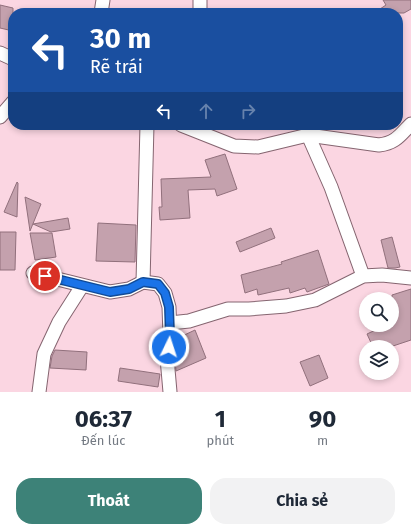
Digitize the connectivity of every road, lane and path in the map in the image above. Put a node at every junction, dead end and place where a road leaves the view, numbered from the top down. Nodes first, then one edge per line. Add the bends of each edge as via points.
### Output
1 (8, 108) edge
2 (0, 117) edge
3 (411, 124) edge
4 (146, 130) edge
5 (195, 130) edge
6 (308, 135) junction
7 (33, 273) dead end
8 (363, 276) junction
9 (411, 278) edge
10 (143, 282) junction
11 (82, 286) junction
12 (170, 323) junction
13 (39, 392) edge
14 (170, 392) edge

1 - 2 street
3 - 6 street via 389,144 379,145
4 - 10 street
5 - 6 street via 234,146 258,147
6 - 8 street via 331,187
7 - 11 street
8 - 9 street
8 - 12 street via 315,300 286,306 228,309 189,321
10 - 11 street via 129,289 110,292
10 - 12 street via 158,284 165,293
11 - 13 street via 59,322 44,354
12 - 14 street via 167,358

